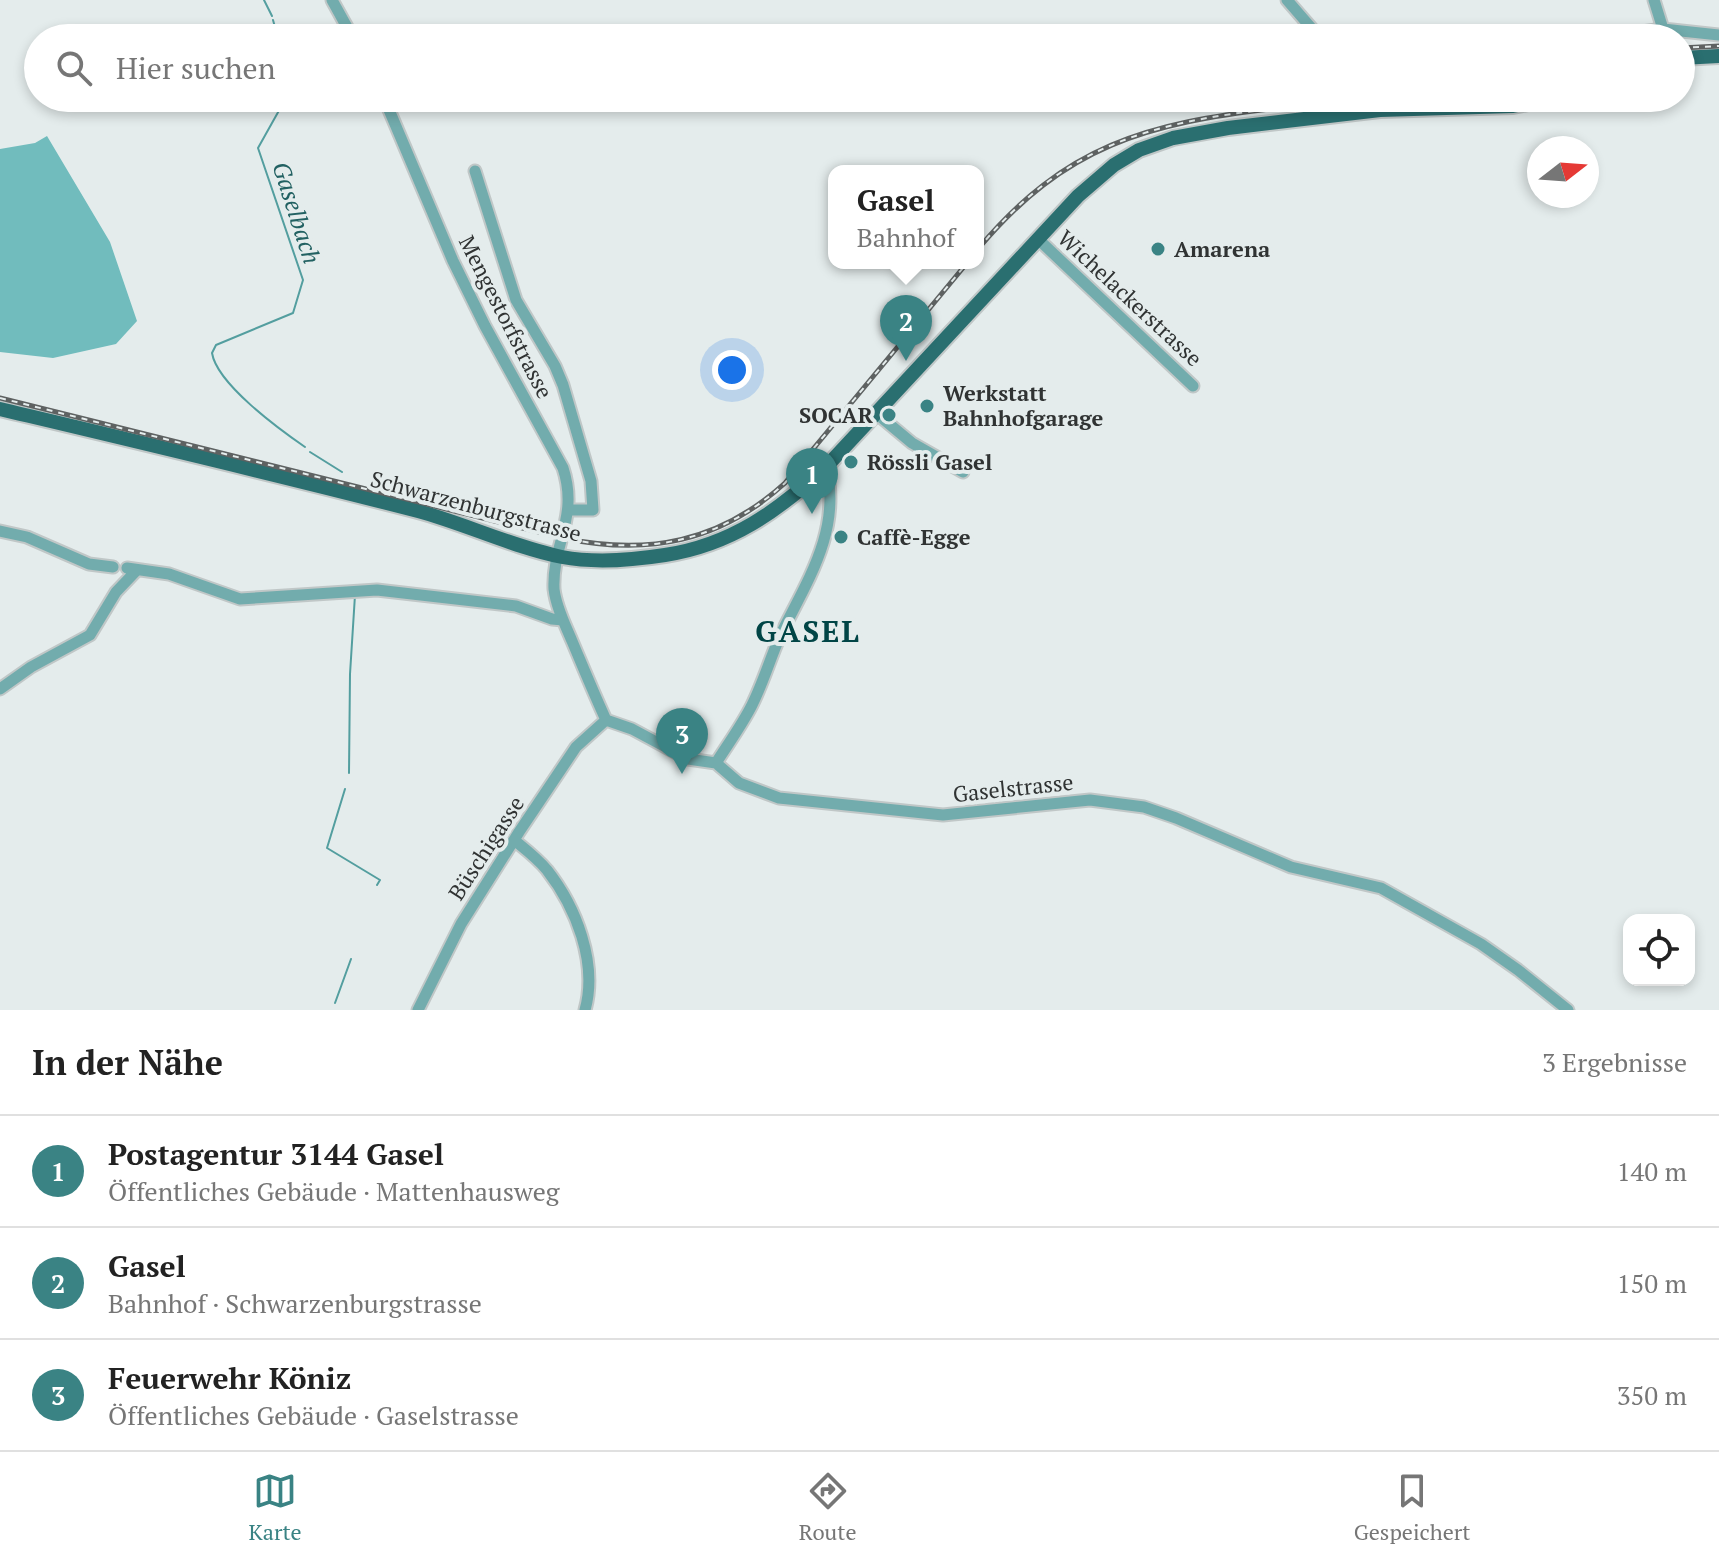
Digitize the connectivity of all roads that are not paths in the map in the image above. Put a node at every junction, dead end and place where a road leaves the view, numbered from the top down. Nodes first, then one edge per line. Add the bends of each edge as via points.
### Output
1 (332, 0) edge
2 (1287, 0) edge
3 (1654, 0) edge
4 (345, 24) edge
5 (1308, 24) edge
6 (1661, 24) edge
7 (1695, 32) edge
8 (1719, 35) edge
9 (1719, 56) edge
10 (1695, 57) edge
11 (390, 112) edge
12 (1363, 112) edge
13 (475, 171) dead end
14 (1038, 239) junction
15 (1193, 386) dead end
16 (0, 409) edge
17 (876, 413) junction
18 (826, 467) junction
19 (963, 472) dead end
20 (569, 510) junction
21 (0, 531) edge
22 (559, 556) junction
23 (113, 567) dead end
24 (563, 620) junction
25 (0, 689) edge
26 (606, 720) junction
27 (716, 763) junction
28 (514, 840) junction
29 (418, 1010) edge
30 (585, 1010) edge
31 (1568, 1010) edge

1 - 4 street
2 - 5 street
3 - 6 street
7 - 8 street
9 - 10 main road
11 - 20 street, Mengestorfstrasse via 453,261 563,468
12 - 14 main road, Schwarzenburgstrasse via 1228,128 1139,150 1078,196
13 - 20 street via 516,300 558,374 585,457 593,510
14 - 15 street, Wichelackerstrasse
14 - 17 main road, Schwarzenburgstrasse
16 - 22 main road, Schwarzenburgstrasse via 418,511
17 - 18 main road, Schwarzenburgstrasse
17 - 19 street via 912,443
18 - 22 main road, Schwarzenburgstrasse via 769,516 710,544 641,557
18 - 27 street via 830,505 823,547 753,704
20 - 22 street, Mengestorfstrasse
21 - 23 street via 89,564
22 - 24 street via 554,591
24 - 25 street via 516,606 377,590 240,599 169,574 132,569 90,635
24 - 26 street
26 - 27 street, Gaselstrasse via 688,759
26 - 28 street, Büschigasse via 576,747
27 - 31 street, Gaselstrasse via 736,781 770,796 866,809 964,815 1090,800 1144,807 1291,867 1381,888 1481,944
28 - 29 street, Büschigasse via 461,924
28 - 30 street via 546,869 575,919 588,961

